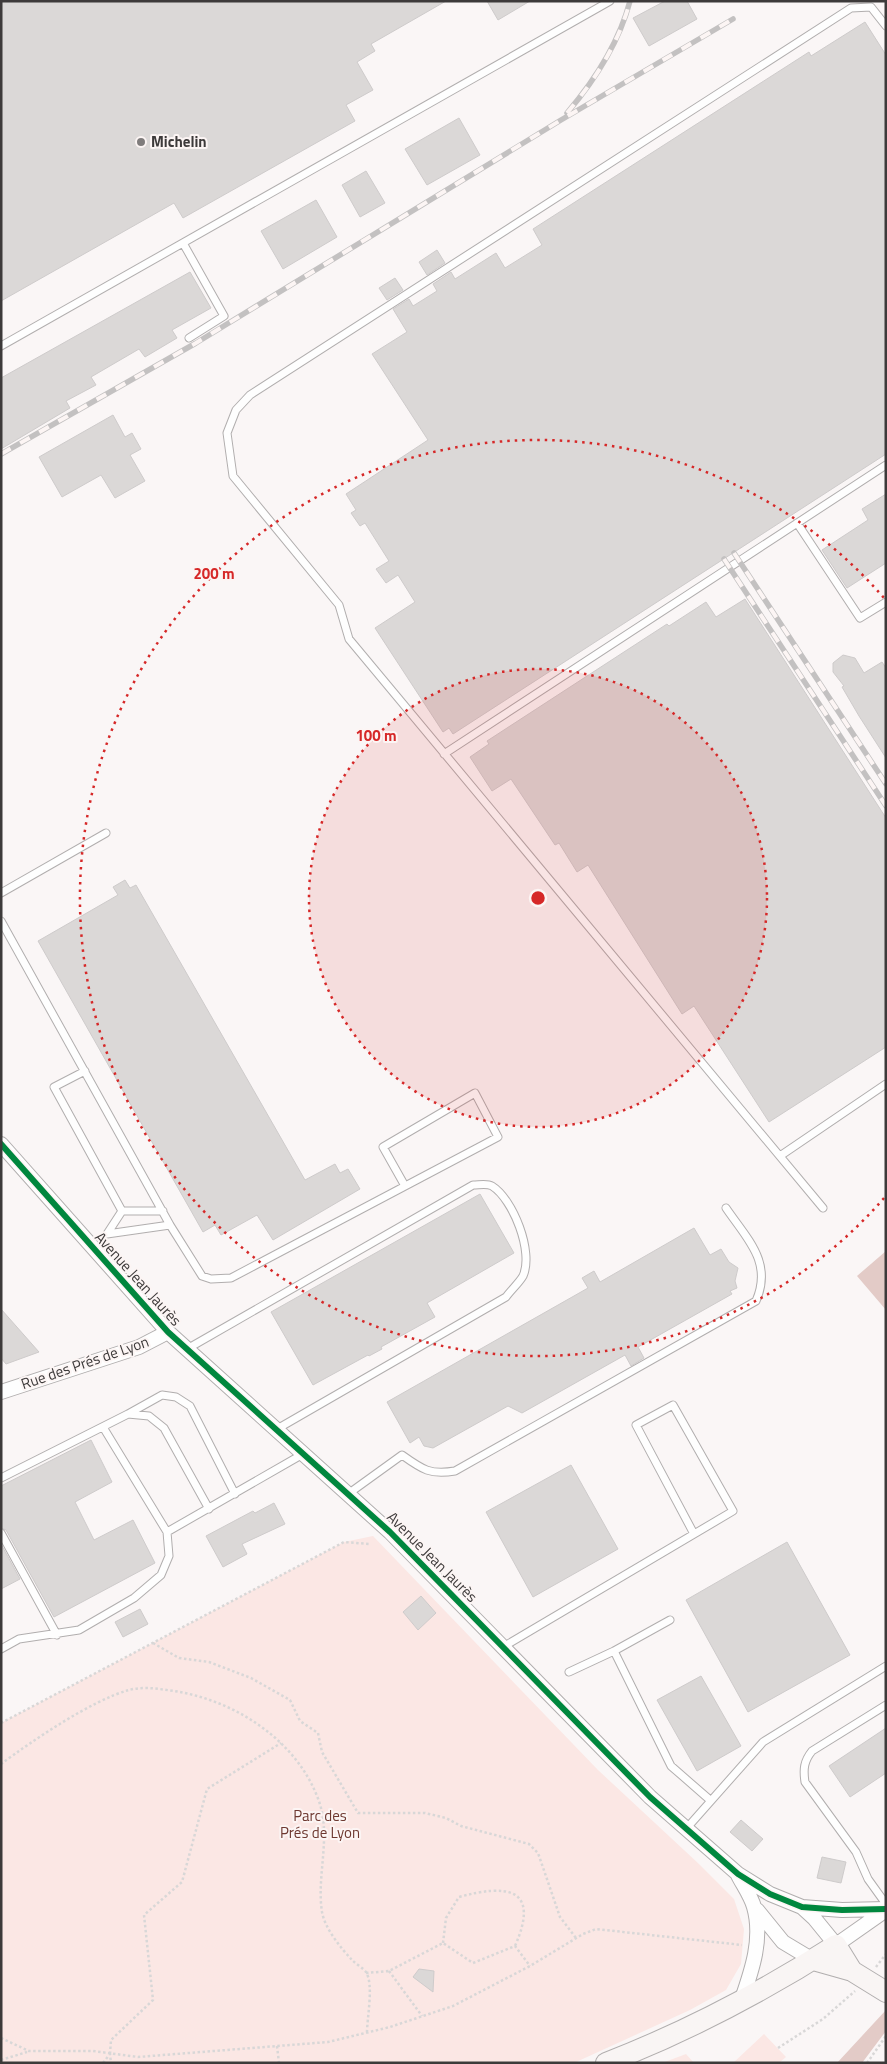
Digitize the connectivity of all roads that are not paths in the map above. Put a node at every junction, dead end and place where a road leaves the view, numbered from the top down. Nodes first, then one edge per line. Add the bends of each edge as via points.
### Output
1 (610, 1) edge
2 (886, 26) edge
3 (183, 242) junction
4 (189, 338) dead end
5 (1, 346) edge
6 (886, 466) edge
7 (797, 523) junction
8 (886, 602) edge
9 (444, 754) junction
10 (106, 833) dead end
11 (1, 893) edge
12 (1, 921) edge
13 (85, 1071) junction
14 (886, 1084) edge
15 (1, 1144) edge
16 (780, 1156) junction
17 (405, 1186) junction
18 (726, 1208) dead end
19 (823, 1208) dead end
20 (122, 1211) junction
21 (163, 1211) junction
22 (170, 1225) junction
23 (107, 1234) junction
24 (92, 1248) junction
25 (168, 1332) junction
26 (187, 1349) junction
27 (1, 1392) edge
28 (128, 1414) junction
29 (103, 1426) junction
30 (276, 1429) junction
31 (304, 1454) junction
32 (1, 1478) edge
33 (235, 1494) junction
34 (348, 1494) junction
35 (209, 1509) junction
36 (167, 1532) junction
37 (1, 1533) edge
38 (694, 1534) junction
39 (670, 1620) dead end
40 (57, 1635) junction
41 (503, 1647) junction
42 (1, 1648) edge
43 (614, 1651) junction
44 (886, 1666) edge
45 (569, 1672) dead end
46 (886, 1705) edge
47 (710, 1800) junction
48 (686, 1829) junction
49 (738, 1874) junction
50 (886, 1904) edge
51 (754, 1905) junction
52 (802, 1907) junction
53 (886, 1910) edge
54 (836, 1945) junction
55 (813, 1960) junction
56 (856, 1979) junction
57 (886, 1992) edge
58 (742, 1999) junction
59 (606, 2063) edge

1 - 3 lane
2 - 9 lane via 871,7 850,8 250,395 236,410 227,433 233,476 339,605 349,640
3 - 4 lane via 224,316
3 - 5 lane
6 - 7 lane
7 - 8 lane via 860,618
7 - 9 lane
9 - 16 lane
10 - 11 lane
12 - 13 lane
13 - 20 lane via 54,1087
13 - 21 lane
14 - 16 lane
15 - 24 street, Avenue Jean Jaurès
16 - 19 lane
17 - 17 lane via 383,1147 476,1093 498,1137
17 - 22 lane via 231,1278 202,1276
18 - 34 lane via 759,1256 763,1274 756,1301 455,1471 438,1474 423,1470 402,1455
20 - 21 lane
20 - 23 lane
21 - 22 lane
22 - 23 lane
23 - 24 lane
24 - 25 street, Avenue Jean Jaurès
25 - 26 street, Avenue Jean Jaurès
25 - 27 street, Rue des Prés de Lyon via 139,1347
26 - 30 street, Avenue Jean Jaurès
26 - 30 lane via 473,1185 490,1185 499,1191 523,1232 527,1258 523,1276 506,1297
28 - 29 lane
28 - 33 lane via 162,1395 176,1397 190,1406
28 - 35 lane via 149,1416 164,1428
29 - 32 lane
29 - 36 lane
30 - 31 street, Avenue Jean Jaurès
31 - 33 lane
31 - 34 street, Avenue Jean Jaurès
33 - 35 lane
34 - 41 street, Avenue Jean Jaurès
35 - 36 lane
36 - 40 lane via 169,1556 161,1574 134,1598 79,1630
37 - 40 lane
38 - 38 lane via 636,1425 673,1405 733,1511
38 - 41 lane
39 - 43 lane
40 - 42 lane via 19,1639
41 - 48 street, Avenue Jean Jaurès via 650,1797
43 - 45 lane
43 - 47 lane via 671,1766
44 - 47 lane via 763,1742
46 - 50 lane via 812,1751 806,1759 804,1772 805,1782 856,1852 868,1879
47 - 48 lane
48 - 49 street, Avenue Jean Jaurès
49 - 51 street, Avenue Jean Jaurès
49 - 52 street, Avenue Jean Jaurès via 770,1894
51 - 55 street, Avenue Jean Jaurès via 783,1942
51 - 58 street, Avenue Jean Jaurès via 756,1948
52 - 53 street, Avenue Jean Jaurès
52 - 54 street, Avenue Jean Jaurès
53 - 54 street
54 - 55 street
54 - 56 street, Avenue Jean Jaurès
55 - 56 street, Avenue Jean Jaurès
55 - 58 street
56 - 57 street, Avenue Jean Jaurès
58 - 59 street

